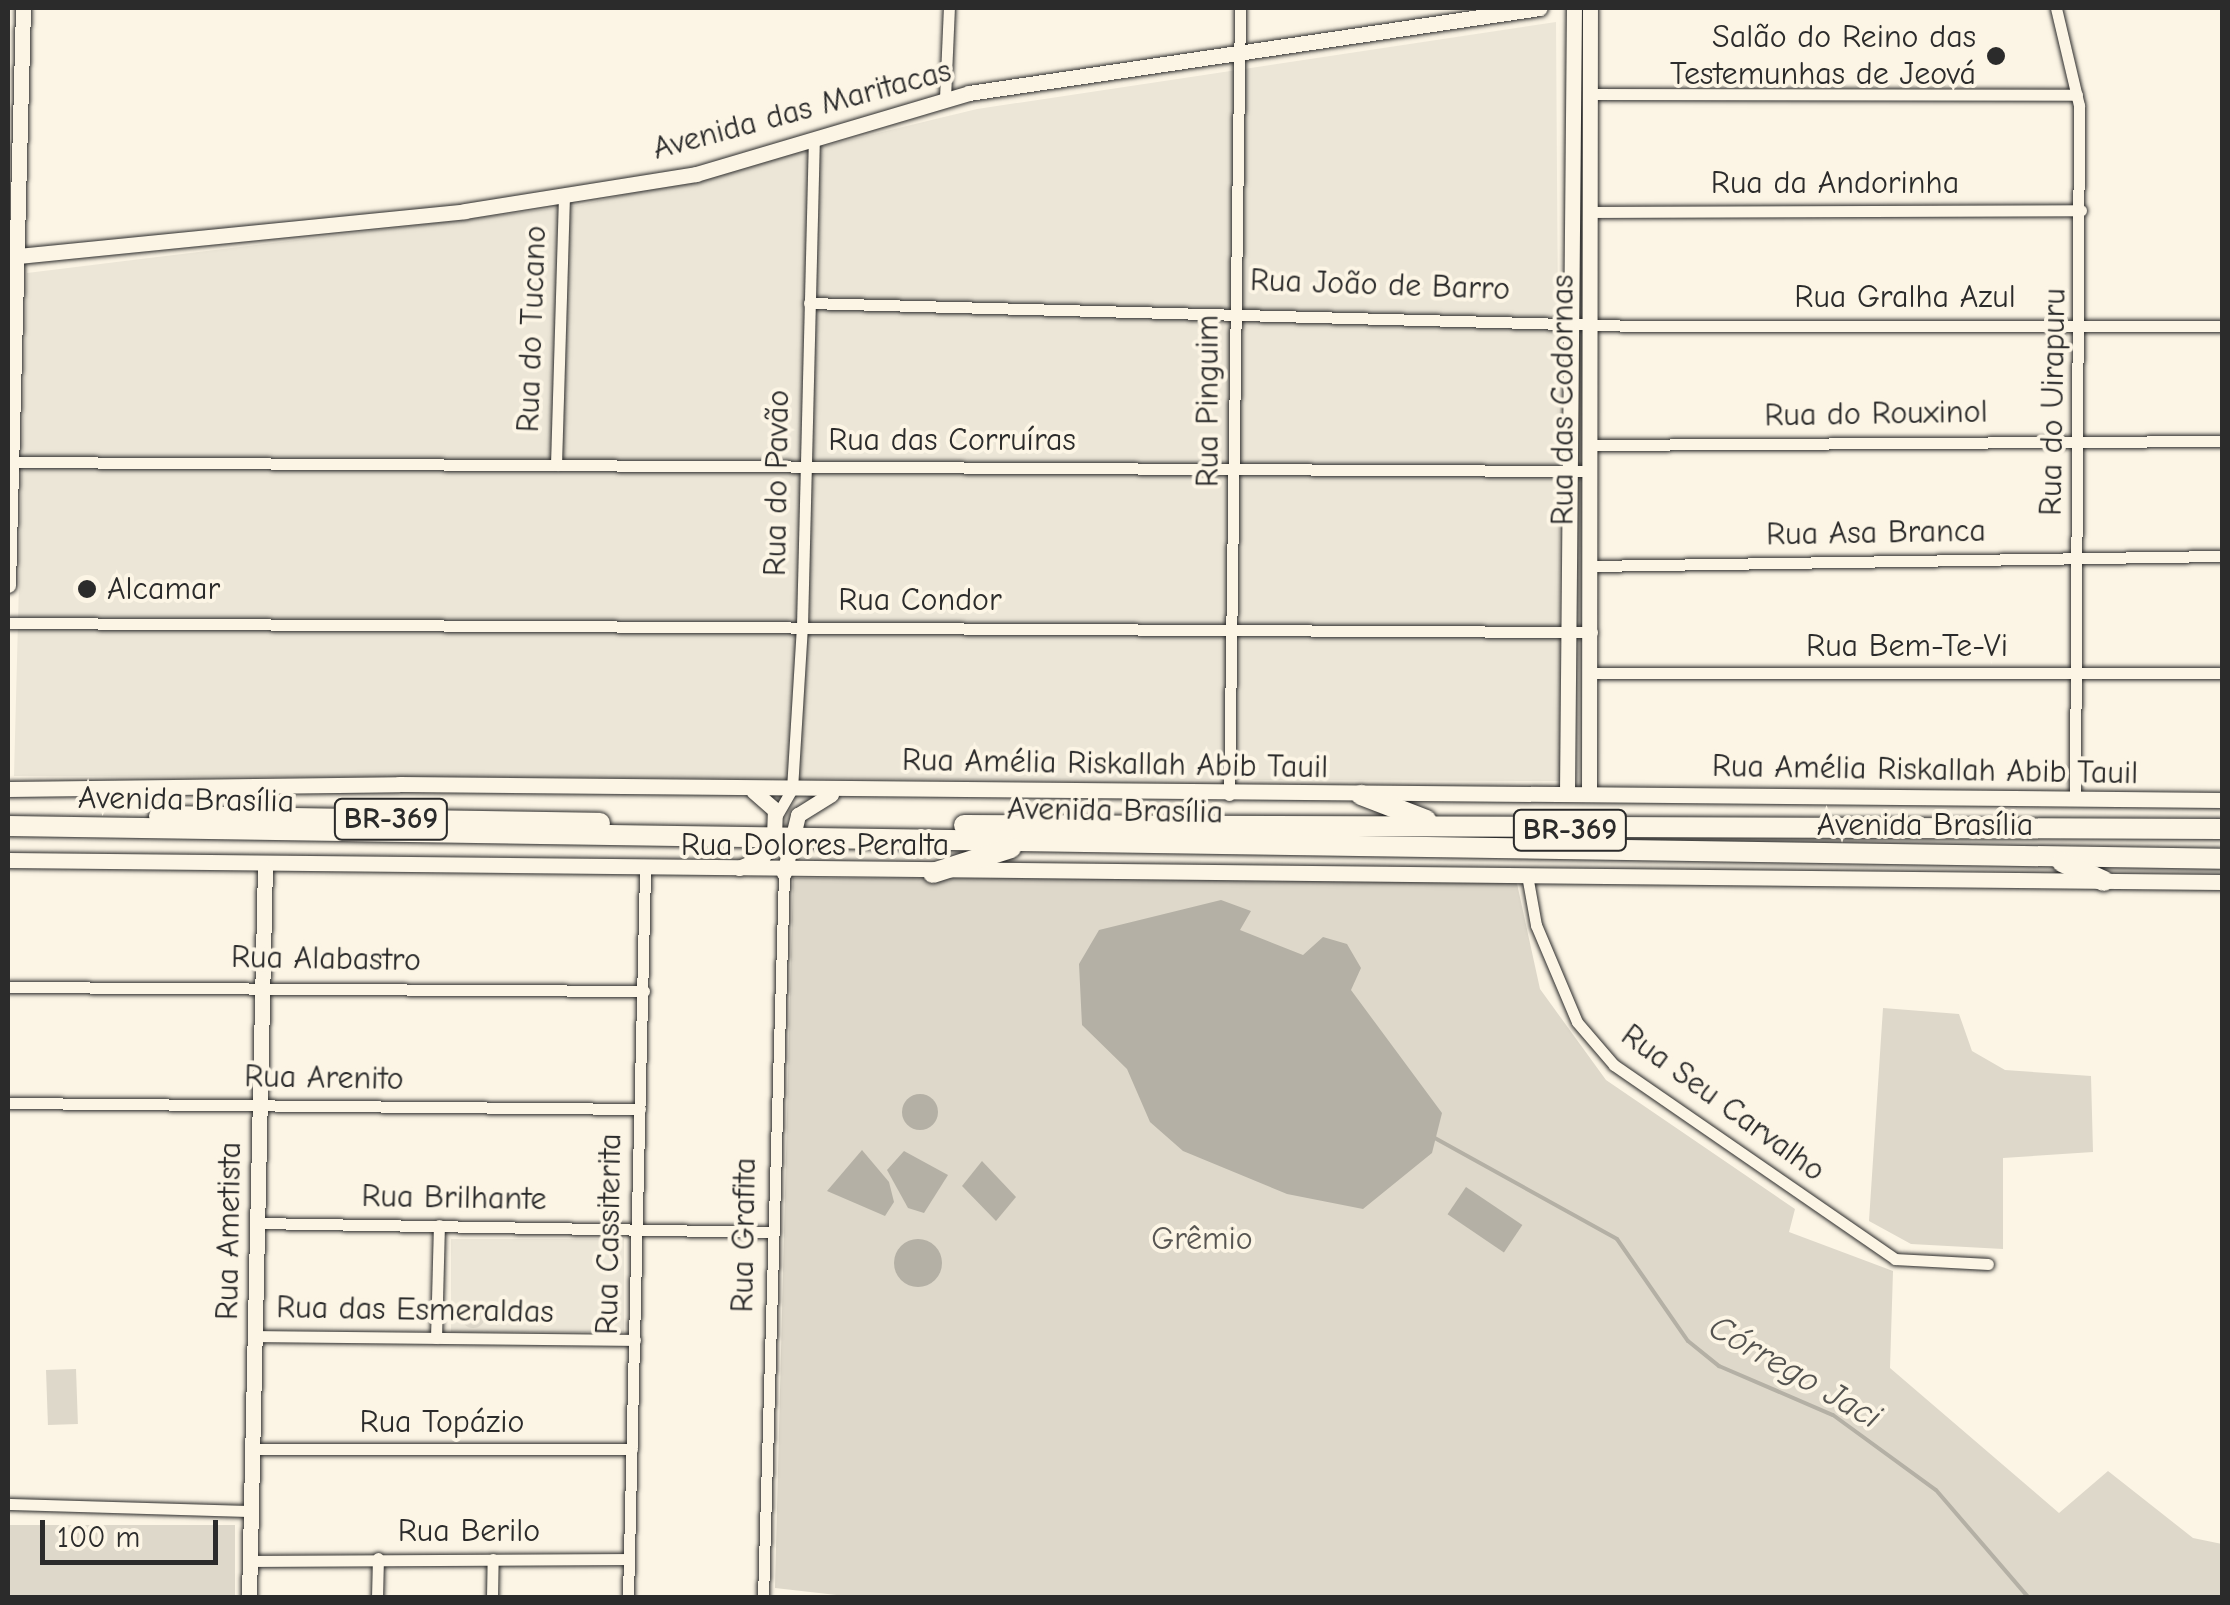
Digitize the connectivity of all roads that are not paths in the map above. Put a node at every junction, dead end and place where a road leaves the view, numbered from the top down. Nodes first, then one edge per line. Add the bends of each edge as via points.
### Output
1 (23, 8) edge
2 (950, 8) edge
3 (1240, 8) edge
4 (1540, 8) edge
5 (1574, 8) edge
6 (1590, 8) edge
7 (2056, 8) edge
8 (1238, 52) junction
9 (1592, 94) junction
10 (2077, 95) junction
11 (945, 98) junction
12 (814, 138) junction
13 (1571, 175) junction
14 (1591, 175) junction
15 (564, 195) junction
16 (2081, 210) junction
17 (1590, 212) junction
18 (18, 256) junction
19 (809, 303) junction
20 (1236, 308) junction
21 (1580, 319) junction
22 (2081, 324) junction
23 (2222, 326) edge
24 (1590, 422) junction
25 (1570, 423) junction
26 (2080, 439) junction
27 (2222, 441) edge
28 (1591, 446) junction
29 (10, 462) edge
30 (556, 465) junction
31 (804, 466) junction
32 (1235, 469) junction
33 (1571, 471) junction
34 (1591, 471) junction
35 (2222, 556) edge
36 (2078, 557) junction
37 (1591, 566) junction
38 (8, 585) edge
39 (8, 623) edge
40 (802, 626) junction
41 (1234, 629) junction
42 (1569, 632) junction
43 (1592, 632) junction
44 (1592, 673) junction
45 (2077, 674) junction
46 (2222, 674) edge
47 (8, 789) edge
48 (792, 789) junction
49 (750, 790) junction
50 (850, 790) junction
51 (1568, 792) junction
52 (1589, 792) junction
53 (1229, 794) junction
54 (1362, 794) junction
55 (2075, 800) junction
56 (2222, 800) edge
57 (8, 813) edge
58 (8, 826) edge
59 (2222, 829) edge
60 (1493, 830) junction
61 (785, 831) junction
62 (1070, 841) junction
63 (2015, 854) junction
64 (2222, 858) edge
65 (8, 860) edge
66 (265, 866) junction
67 (645, 871) junction
68 (720, 872) junction
69 (827, 872) junction
70 (784, 874) junction
71 (933, 874) junction
72 (1527, 875) junction
73 (2104, 881) junction
74 (2222, 882) edge
75 (261, 985) junction
76 (8, 987) edge
77 (644, 991) junction
78 (8, 1103) edge
79 (260, 1105) junction
80 (640, 1109) junction
81 (256, 1223) junction
82 (438, 1225) junction
83 (638, 1228) junction
84 (772, 1232) junction
85 (1988, 1264) dead end
86 (254, 1336) junction
87 (436, 1338) junction
88 (635, 1340) junction
89 (252, 1449) junction
90 (632, 1449) junction
91 (8, 1504) edge
92 (251, 1511) junction
93 (378, 1558) junction
94 (493, 1559) junction
95 (629, 1560) junction
96 (250, 1561) junction
97 (249, 1598) edge
98 (377, 1598) edge
99 (492, 1598) edge
100 (628, 1598) edge
101 (762, 1598) edge

1 - 18 street
2 - 11 street
3 - 8 street, Rua Pinguim
4 - 8 street, Avenida das Maritacas
5 - 13 street, Rua das Codornas
6 - 9 street, Rua das Codornas
7 - 10 street, Rua do Uirapuru
8 - 11 street, Avenida das Maritacas
8 - 20 street, Rua Pinguim
9 - 10 street
9 - 14 street, Rua das Codornas
10 - 16 street, Rua do Uirapuru
11 - 12 street, Avenida das Maritacas
12 - 15 street, Avenida das Maritacas via 696,174
12 - 19 street, Rua do Pavão
13 - 14 street
13 - 21 street, Rua das Codornas
14 - 17 street, Rua das Codornas
15 - 18 street, Avenida das Maritacas
15 - 30 street, Rua do Tucano
16 - 17 street, Rua da Andorinha
16 - 22 street, Rua do Uirapuru
17 - 21 street, Rua das Codornas
18 - 29 street
19 - 20 street, Rua João de Barro
19 - 31 street, Rua do Pavão
20 - 21 street, Rua João de Barro
20 - 32 street, Rua Pinguim
21 - 22 street, Rua Gralha Azul
21 - 24 street, Rua das Codornas
21 - 25 street, Rua das Codornas
22 - 23 street, Rua Gralha Azul
22 - 26 street, Rua do Uirapuru
24 - 25 street
24 - 28 street, Rua das Codornas
25 - 33 street, Rua das Codornas
26 - 27 street, Rua do Rouxinol
26 - 28 street, Rua do Rouxinol
26 - 36 street, Rua do Uirapuru
28 - 34 street, Rua das Codornas
29 - 30 street, Rua das Corruíras
29 - 38 street
30 - 31 street, Rua das Corruíras
31 - 32 street, Rua das Corruíras
31 - 40 street, Rua do Pavão
32 - 33 street, Rua das Corruíras
32 - 41 street, Rua Pinguim
33 - 34 street, Rua das Corruíras
33 - 42 street, Rua das Codornas
34 - 37 street, Rua das Codornas
35 - 36 street, Rua Asa Branca
36 - 37 street, Rua Asa Branca
36 - 45 street, Rua do Uirapuru
37 - 43 street, Rua das Codornas
39 - 40 street, Rua Condor
40 - 41 street, Rua Condor
40 - 48 street, Rua do Pavão
41 - 42 street, Rua Condor
41 - 53 street, Rua Pinguim
42 - 43 street, Rua Condor
42 - 51 street, Rua das Codornas
43 - 44 street, Rua das Codornas
44 - 45 street, Rua Bem-Te-Vi
44 - 52 street, Rua das Codornas
45 - 46 street, Rua Bem-Te-Vi
45 - 55 street, Rua do Uirapuru
47 - 49 street, Rua Amélia Riskallah Abib Tauil
48 - 49 street, Rua Amélia Riskallah Abib Tauil
48 - 50 street, Rua Amélia Riskallah Abib Tauil
48 - 61 street, Rua do Pavão
49 - 61 street
50 - 53 street, Rua Amélia Riskallah Abib Tauil
50 - 61 street via 811,800
51 - 52 street, Rua Amélia Riskallah Abib Tauil
51 - 54 street, Rua Amélia Riskallah Abib Tauil
52 - 55 street, Rua Amélia Riskallah Abib Tauil
53 - 54 street, Rua Amélia Riskallah Abib Tauil
54 - 60 highway via 1404,815
55 - 56 street, Rua Amélia Riskallah Abib Tauil
57 - 61 highway, Avenida Brasília / BR-369
58 - 61 highway, Avenida Brasília / BR-369
59 - 60 highway, Avenida Brasília / BR-369
60 - 61 highway, Avenida Brasília / BR-369
61 - 62 highway, Avenida Brasília / BR-369
61 - 68 street via 762,858
61 - 69 street
61 - 70 street
62 - 63 highway, Avenida Brasília / BR-369
62 - 71 highway via 988,852
63 - 64 highway, Avenida Brasília / BR-369
63 - 73 highway via 2069,863
65 - 66 street, Rua Dolores Peralta
66 - 67 street, Rua Dolores Peralta
66 - 75 street, Rua Ametista
67 - 68 street, Rua Dolores Peralta
67 - 77 street, Rua Cassiterita
68 - 70 street, Rua Dolores Peralta
69 - 70 street, Rua Dolores Peralta
69 - 71 street, Rua Dolores Peralta
70 - 84 street, Rua Grafita
71 - 72 street, Rua Dolores Peralta
72 - 73 street, Rua Dolores Peralta
72 - 85 street, Rua Seu Carvalho via 1536,925 1577,1022 1614,1066 1895,1259
73 - 74 street, Rua Dolores Peralta
75 - 76 street, Rua Alabastro
75 - 77 street, Rua Alabastro
75 - 79 street, Rua Ametista
77 - 80 street, Rua Cassiterita
78 - 79 street, Rua Arenito
79 - 80 street, Rua Arenito
79 - 81 street, Rua Ametista
80 - 83 street, Rua Cassiterita
81 - 82 street, Rua Brilhante
81 - 86 street, Rua Ametista
82 - 83 street, Rua Brilhante
82 - 87 street
83 - 84 street, Rua Brilhante
83 - 88 street, Rua Cassiterita
84 - 101 street, Rua Grafita
86 - 87 street, Rua das Esmeraldas
86 - 89 street, Rua Ametista
87 - 88 street, Rua das Esmeraldas
88 - 90 street, Rua Cassiterita
89 - 90 street, Rua Topázio
89 - 92 street, Rua Ametista
90 - 95 street, Rua Cassiterita
91 - 92 street
92 - 96 street, Rua Ametista
93 - 94 street, Rua Berilo
93 - 96 street, Rua Berilo
93 - 98 street
94 - 95 street, Rua Berilo
94 - 99 street
95 - 100 street, Rua Cassiterita
96 - 97 street, Rua Ametista

